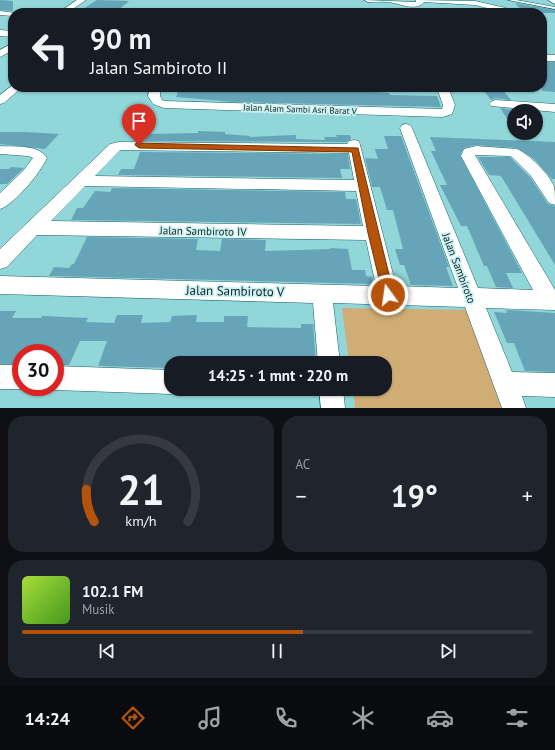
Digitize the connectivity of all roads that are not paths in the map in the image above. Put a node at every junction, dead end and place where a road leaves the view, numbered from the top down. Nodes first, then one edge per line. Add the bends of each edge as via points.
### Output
1 (82, 0) edge
2 (368, 0) edge
3 (420, 0) edge
4 (510, 0) edge
5 (394, 1) edge
6 (465, 1) edge
7 (410, 5) junction
8 (70, 8) edge
9 (411, 8) edge
10 (495, 8) edge
11 (555, 8) edge
12 (12, 92) edge
13 (154, 92) edge
14 (444, 92) edge
15 (0, 101) edge
16 (495, 104) dead end
17 (555, 108) edge
18 (406, 128) dead end
19 (0, 150) edge
20 (82, 181) junction
21 (363, 186) junction
22 (555, 199) edge
23 (0, 203) edge
24 (34, 228) junction
25 (373, 233) junction
26 (0, 261) edge
27 (0, 285) edge
28 (322, 293) junction
29 (388, 295) junction
30 (470, 298) junction
31 (552, 300) edge
32 (328, 356) edge
33 (0, 377) edge
34 (12, 377) edge
35 (64, 378) edge
36 (164, 382) edge
37 (505, 384) junction
38 (555, 385) edge
39 (332, 396) edge
40 (333, 408) edge
41 (514, 408) edge

1 - 8 street
2 - 5 street
3 - 6 street
3 - 7 street via 418,4
4 - 11 lane
5 - 7 street
6 - 10 street
7 - 9 street
12 - 15 street
13 - 14 street, Jalan Alam Sambi Asri Barat V via 157,102 164,104 443,113 448,111 449,105
16 - 17 street
18 - 30 street, Jalan Sambiroto
19 - 23 street via 30,152 40,158
20 - 21 street
20 - 21 street via 116,147 123,145 354,146
20 - 24 street
21 - 25 street
22 - 31 street via 520,155 512,152 469,152 468,156
24 - 25 street, Jalan Sambiroto IV
24 - 26 street
25 - 29 street
27 - 28 street, Jalan Sambiroto V
28 - 29 street, Jalan Sambiroto V
28 - 32 street
29 - 30 street, Jalan Sambiroto V
30 - 31 street, Jalan Sambiroto V
30 - 37 street, Jalan Sambiroto
33 - 34 street
35 - 36 street
37 - 38 street
37 - 41 street, Jalan Sambiroto
39 - 40 street

